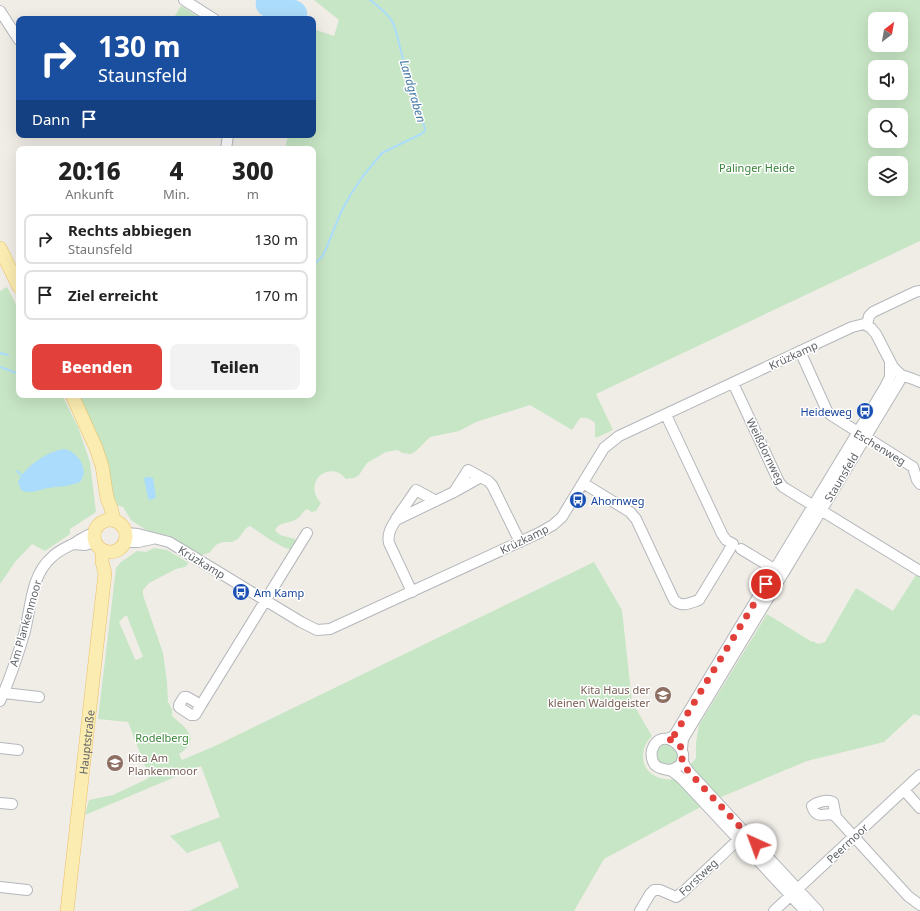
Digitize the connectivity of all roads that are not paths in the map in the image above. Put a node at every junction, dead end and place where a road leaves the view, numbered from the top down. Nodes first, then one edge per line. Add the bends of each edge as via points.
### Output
1 (184, 0) edge
2 (0, 11) edge
3 (209, 16) edge
4 (16, 35) edge
5 (2, 255) edge
6 (16, 281) edge
7 (920, 291) edge
8 (867, 325) junction
9 (800, 352) junction
10 (890, 363) junction
11 (901, 375) junction
12 (920, 382) edge
13 (733, 383) junction
14 (73, 398) edge
15 (666, 415) junction
16 (861, 435) junction
17 (583, 483) junction
18 (920, 484) edge
19 (436, 501) junction
20 (817, 508) junction
21 (396, 520) junction
22 (109, 521) junction
23 (307, 533) dead end
24 (125, 538) junction
25 (520, 542) junction
26 (101, 544) junction
27 (736, 546) junction
28 (920, 571) edge
29 (778, 572) junction
30 (412, 592) junction
31 (265, 600) junction
32 (2, 697) edge
33 (39, 697) dead end
34 (201, 705) dead end
35 (667, 739) junction
36 (0, 748) edge
37 (682, 749) junction
38 (18, 750) dead end
39 (682, 760) junction
40 (670, 770) junction
41 (920, 775) edge
42 (904, 790) junction
43 (0, 803) edge
44 (12, 804) dead end
45 (920, 808) edge
46 (836, 817) dead end
47 (742, 836) junction
48 (855, 836) junction
49 (0, 887) edge
50 (27, 890) dead end
51 (794, 892) junction
52 (920, 905) edge
53 (67, 911) edge
54 (640, 911) edge
55 (774, 911) edge
56 (804, 911) edge
57 (818, 911) edge

1 - 3 street
2 - 4 street
5 - 6 main road
7 - 8 street via 873,312
8 - 9 street, Krüzkamp via 852,327
8 - 10 street via 876,334
9 - 13 street, Krüzkamp
9 - 16 street, Eschenweg via 827,411
10 - 11 street
10 - 16 street, Staunsfeld via 888,381
11 - 12 street
11 - 16 street, Staunsfeld via 900,382
13 - 15 street, Krüzkamp
13 - 20 street, Weißdornweg via 780,485
14 - 22 main road via 102,466 111,508
15 - 17 street, Krüzkamp via 619,436 604,448
15 - 27 street via 722,534
16 - 18 street, Eschenweg via 913,467
16 - 20 street, Staunsfeld
17 - 25 street, Krüzkamp via 557,522
17 - 27 street via 630,512 636,519 678,604 699,600
19 - 21 street
19 - 21 street via 416,490
19 - 25 street via 481,477 492,485
20 - 28 street, Weißdornweg
20 - 29 street, Staunsfeld
21 - 30 street via 388,534 389,543
22 - 24 main road via 121,525
22 - 26 main road, Hauptstraße via 97,526
23 - 31 street
24 - 26 main road, Hauptstraße via 120,548
24 - 31 street, Krüzkamp via 138,542 152,539 169,542
25 - 30 street, Krüzkamp
26 - 32 street, Am Plankenmoor via 84,536 52,557 44,566 38,577 24,633
26 - 53 main road, Hauptstraße via 111,563 105,573
27 - 29 street
29 - 35 street, Staunsfeld via 675,734
29 - 37 street, Staunsfeld via 683,739
30 - 31 street, Krüzkamp via 337,627 325,630 311,628
31 - 34 street
32 - 33 street, Am Plankenmoor
35 - 37 street via 675,741
35 - 40 street via 655,745 652,760 661,769
36 - 38 street
37 - 39 street
39 - 40 street via 678,766
39 - 47 street
40 - 47 street
41 - 42 street, Peermoor
42 - 45 street
42 - 48 street, Peermoor
43 - 44 street
46 - 48 street
47 - 51 street
47 - 54 street, Forstweg via 683,892 676,897 654,890
48 - 51 street, Peermoor
48 - 52 street via 908,896
49 - 50 street
51 - 55 street, Peermoor
51 - 56 street
51 - 57 street

